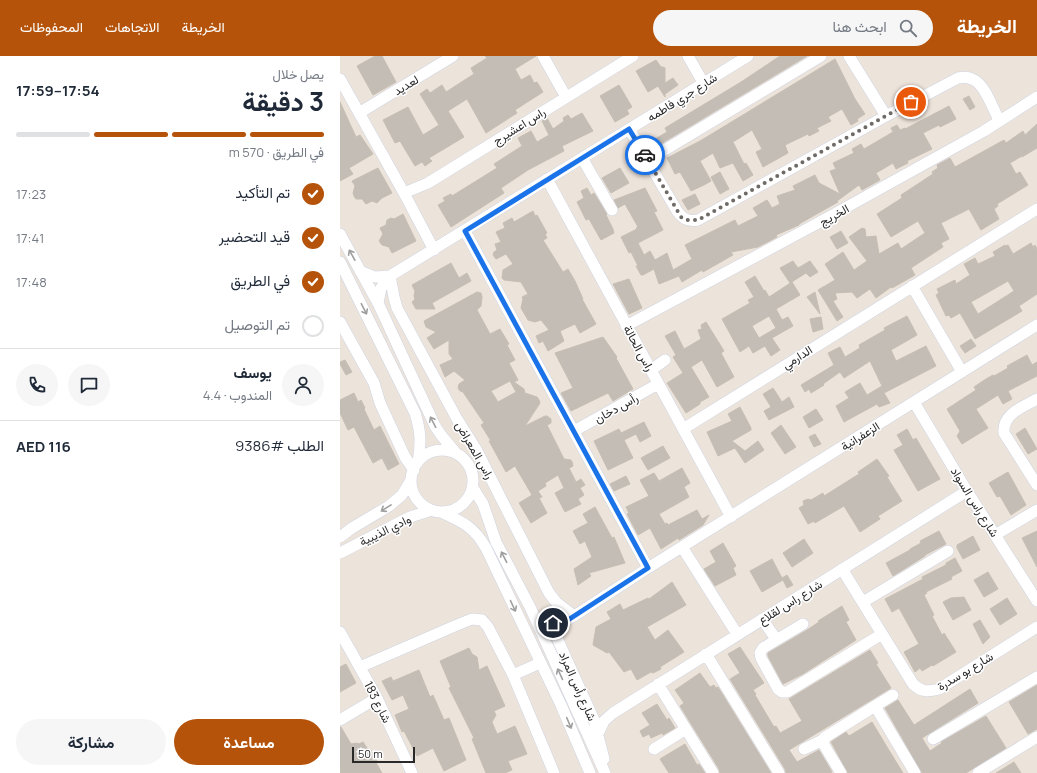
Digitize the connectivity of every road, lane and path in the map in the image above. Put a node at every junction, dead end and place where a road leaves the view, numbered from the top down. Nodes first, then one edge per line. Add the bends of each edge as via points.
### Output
1 (453, 56) edge
2 (542, 56) edge
3 (633, 56) edge
4 (688, 56) edge
5 (748, 56) edge
6 (821, 56) edge
7 (849, 56) edge
8 (437, 60) edge
9 (340, 80) edge
10 (704, 84) junction
11 (1037, 96) edge
12 (566, 97) junction
13 (359, 113) junction
14 (886, 116) junction
15 (999, 120) junction
16 (629, 129) junction
17 (582, 158) junction
18 (648, 160) junction
19 (547, 180) junction
20 (404, 193) junction
21 (1037, 209) edge
22 (612, 210) dead end
23 (465, 231) junction
24 (340, 234) edge
25 (434, 250) junction
26 (340, 262) edge
27 (360, 271) junction
28 (390, 276) junction
29 (912, 286) junction
30 (378, 303) junction
31 (340, 322) edge
32 (1037, 325) edge
33 (626, 326) junction
34 (665, 360) dead end
35 (651, 370) junction
36 (962, 372) junction
37 (658, 384) junction
38 (1037, 398) edge
39 (914, 402) junction
40 (683, 428) junction
41 (574, 431) junction
42 (456, 453) junction
43 (414, 470) junction
44 (1037, 485) edge
45 (473, 488) junction
46 (967, 491) junction
47 (1037, 510) edge
48 (436, 511) junction
49 (731, 516) junction
50 (995, 535) junction
51 (340, 537) edge
52 (682, 547) junction
53 (948, 551) dead end
54 (340, 553) edge
55 (648, 568) junction
56 (842, 569) junction
57 (1037, 601) edge
58 (862, 602) junction
59 (531, 609) junction
60 (571, 618) junction
61 (762, 619) junction
62 (548, 622) junction
63 (803, 624) dead end
64 (1037, 627) edge
65 (340, 632) edge
66 (737, 634) junction
67 (882, 634) junction
68 (776, 640) junction
69 (560, 645) junction
70 (706, 654) junction
71 (540, 663) junction
72 (360, 667) junction
73 (513, 675) junction
74 (1037, 677) edge
75 (658, 684) junction
76 (893, 695) dead end
77 (377, 698) junction
78 (588, 706) junction
79 (875, 706) junction
80 (612, 713) junction
81 (340, 720) edge
82 (686, 729) junction
83 (598, 734) junction
84 (1037, 737) edge
85 (933, 739) dead end
86 (823, 740) junction
87 (804, 749) dead end
88 (654, 750) dead end
89 (412, 773) edge
90 (554, 773) edge
91 (590, 773) edge
92 (606, 773) edge
93 (713, 773) edge
94 (779, 773) edge
95 (841, 773) edge
96 (915, 773) edge
97 (978, 773) edge

1 - 8 street, لعديد
2 - 12 street
3 - 12 street, راس اعشيرج
4 - 10 street
5 - 10 street, شارع جري فاطمه
6 - 18 street
7 - 14 street
8 - 13 street, لعديد
9 - 13 street
10 - 16 street, شارع جري فاطمه
11 - 15 street, الخريج
12 - 20 street, راس اعشيرج via 428,183
13 - 20 street
14 - 15 street via 958,78 967,78 981,86
14 - 18 street via 698,220 681,217
15 - 33 street, الخريج via 984,131 825,219
16 - 17 street, شارع جري فاطمه
16 - 18 street
17 - 19 street, شارع جري فاطمه
17 - 22 street
19 - 23 street, شارع جري فاطمه
19 - 33 street, راس الحالة
20 - 25 street
21 - 29 street, الدارمي
23 - 25 street, شارع جري فاطمه
23 - 41 street
27 -> 24 street, راس المعراض
25 - 28 street, شارع جري فاطمه
26 -> 43 street via 415,413 420,428 420,443
27 - 28 street via 375,277
27 - 30 street, راس المعراض
28 - 30 street via 382,288
28 - 60 street, راس المعراض via 397,308 477,451 550,593
29 - 36 street
29 - 40 street, الدارمي
42 -> 30 street, راس المعراض via 435,426
31 - 43 street via 374,384 405,457
32 - 36 street, الزعفرانية
33 - 35 street, راس الحالة
34 - 35 street
35 - 37 street, راس الحالة
36 - 39 street, الزعفرانية
37 - 40 street, راس الحالة
37 - 41 street, رأس دخان
38 - 44 street via 1008,416 1004,427 1004,433
39 - 46 street, شارع راس السواد
39 - 49 street, الزعفرانية
40 - 49 street, راس الحالة
41 - 55 street
42 - 43 street via 446,450 426,455
42 - 45 street via 470,468
43 - 48 street via 412,490 423,506
43 -> 51 street, وادي الذيبية via 402,496
45 - 48 street via 465,503 458,508 450,512
59 -> 45 street, راس المعراض via 496,542 482,504
46 - 50 street, شارع راس السواد
46 - 56 street, شارع راس لقلاع
47 - 50 street
48 - 54 street, وادي الذيبية via 410,517
48 -> 71 street via 463,522 480,537
49 - 52 street, الزعفرانية
50 - 57 street, شارع راس السواد
52 - 55 street, الزعفرانية
52 - 66 street
53 - 58 street
55 - 60 street, الزعفرانية
56 - 58 street, شارع بو سدرة
56 - 61 street, شارع راس لقلاع
58 - 67 street, شارع بو سدرة
59 - 62 street, شارع رأس المراد
92 -> 59 street, راس المعراض
60 - 62 street, الزعفرانية
60 - 69 street via 561,631
61 - 66 street, شارع راس لقلاع
61 - 68 street
62 - 69 street, شارع رأس المراد
63 - 68 street
64 - 67 street, شارع بو سدرة via 938,688 926,692 912,684
65 - 72 street, شارع 183
66 - 70 street, شارع راس لقلاع
67 - 68 street via 787,692 778,689 761,658 763,648
69 - 78 street, شارع رأس المراد
70 - 75 street, شارع راس لقلاع
70 - 94 street
71 - 73 street
71 -> 91 street
72 - 73 street via 472,619 482,620 488,627
72 - 77 street, شارع 183
73 - 90 street
74 - 85 street
75 - 80 street, شارع راس لقلاع
75 - 82 street
76 - 79 street
77 - 81 street
77 - 89 street, شارع 183
78 - 80 street via 600,712
78 - 83 street, شارع رأس المراد
79 - 86 street
79 - 96 street
80 - 83 street, شارع راس لقلاع via 604,721
82 - 88 street
82 - 93 street
83 - 92 street, شارع رأس المراد
84 - 97 street
86 - 87 street
86 - 95 street

